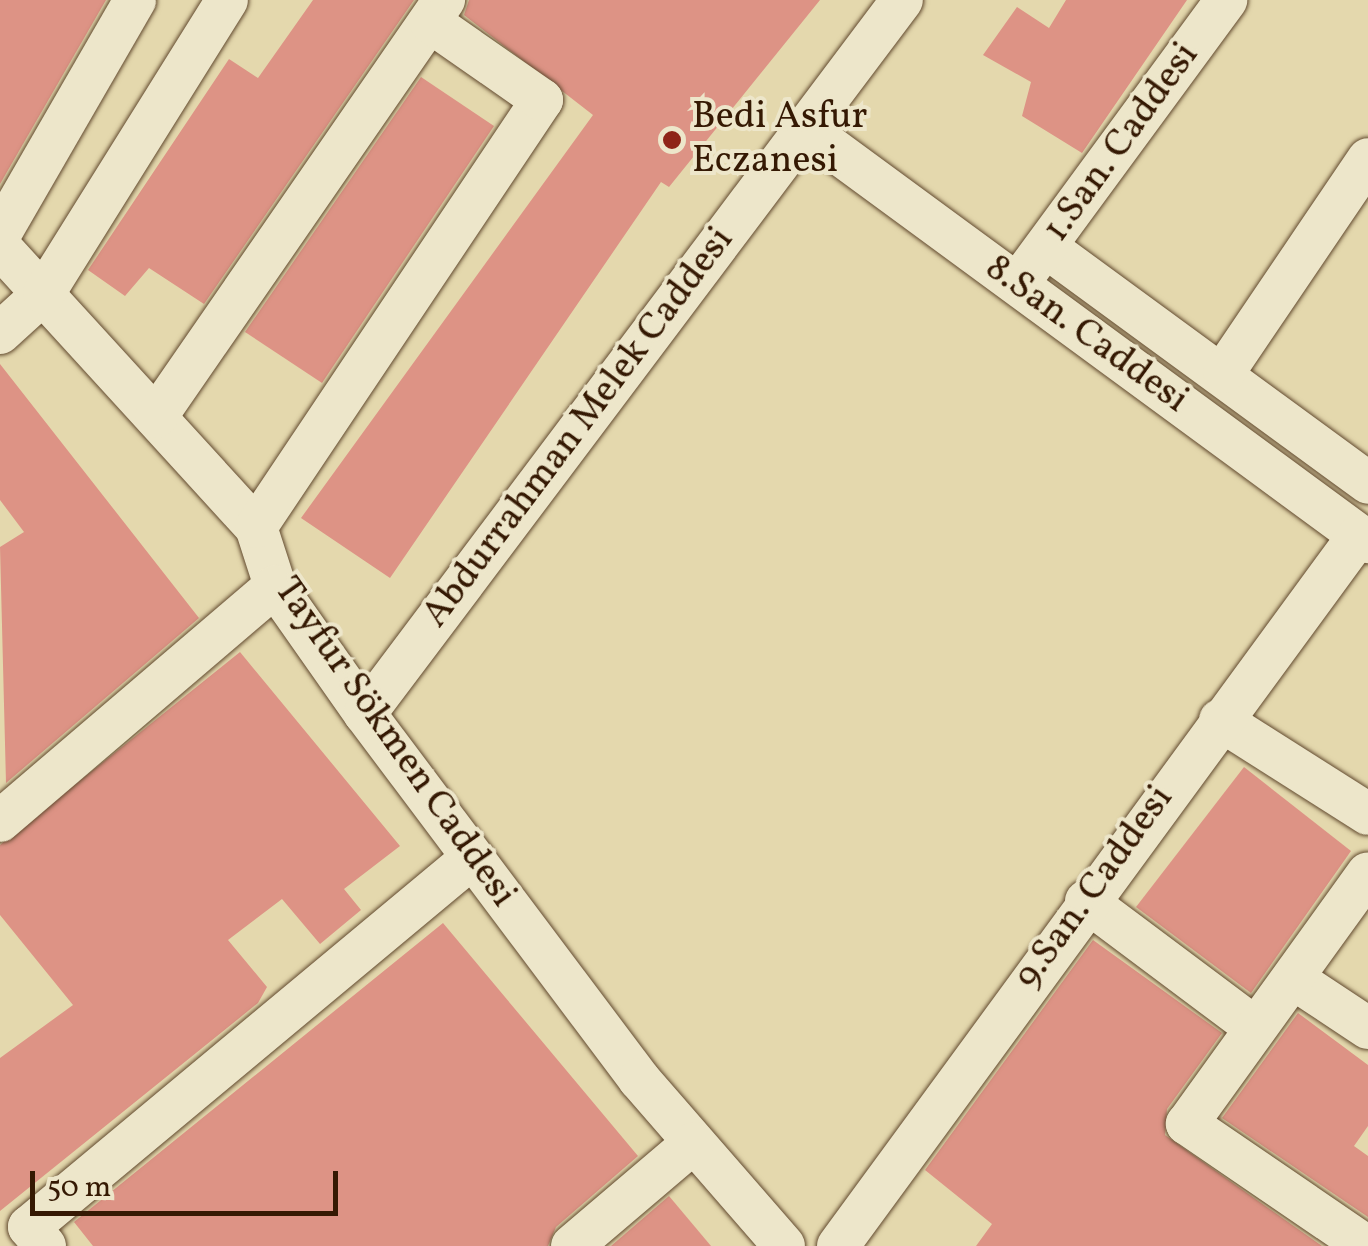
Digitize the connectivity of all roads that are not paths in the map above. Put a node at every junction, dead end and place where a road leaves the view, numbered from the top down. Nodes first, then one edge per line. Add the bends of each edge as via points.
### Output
1 (135, 0) edge
2 (228, 0) edge
3 (902, 0) edge
4 (1226, 0) edge
5 (437, 11) edge
6 (804, 128) junction
7 (1368, 159) edge
8 (0, 234) edge
9 (1046, 246) junction
10 (0, 248) edge
11 (1017, 284) junction
12 (44, 293) junction
13 (0, 333) edge
14 (1224, 372) junction
15 (156, 417) junction
16 (1364, 473) edge
17 (256, 527) junction
18 (1364, 538) edge
19 (276, 586) junction
20 (365, 714) junction
21 (1220, 720) junction
22 (1368, 814) edge
23 (0, 821) edge
24 (472, 858) junction
25 (1368, 873) edge
26 (1086, 901) junction
27 (1297, 980) junction
28 (1256, 1028) junction
29 (1368, 1028) edge
30 (693, 1143) junction
31 (45, 1246) edge
32 (572, 1246) edge
33 (784, 1246) edge
34 (838, 1246) edge
35 (1366, 1246) edge

1 - 8 street
2 - 12 street
3 - 6 street, Abdurrahman Melek Caddesi
4 - 9 street, 1.San. Caddesi
5 - 15 street
5 - 17 street via 542,100
6 - 11 street, 8.San. Caddesi
6 - 20 street, Abdurrahman Melek Caddesi
7 - 14 street
9 - 11 street, 1.San. Caddesi
9 - 14 street, 8.San. Caddesi
10 - 12 street, Tayfur Sökmen Caddesi
11 - 18 street, 8.San. Caddesi
12 - 13 street
12 - 15 street, Tayfur Sökmen Caddesi
14 - 16 street, 8.San. Caddesi
15 - 17 street, Tayfur Sökmen Caddesi
17 - 19 street, Tayfur Sökmen Caddesi
18 - 21 street, 9.San. Caddesi
19 - 20 street, Tayfur Sökmen Caddesi
19 - 23 street
20 - 24 street, Tayfur Sökmen Caddesi
21 - 22 street
21 - 26 street, 9.San. Caddesi
24 - 30 street, Tayfur Sökmen Caddesi
24 - 31 street via 29,1227
25 - 27 street
26 - 28 street
26 - 34 street, 9.San. Caddesi
27 - 28 street
27 - 29 street
28 - 35 street via 1187,1124
30 - 32 street
30 - 33 street, Tayfur Sökmen Caddesi

